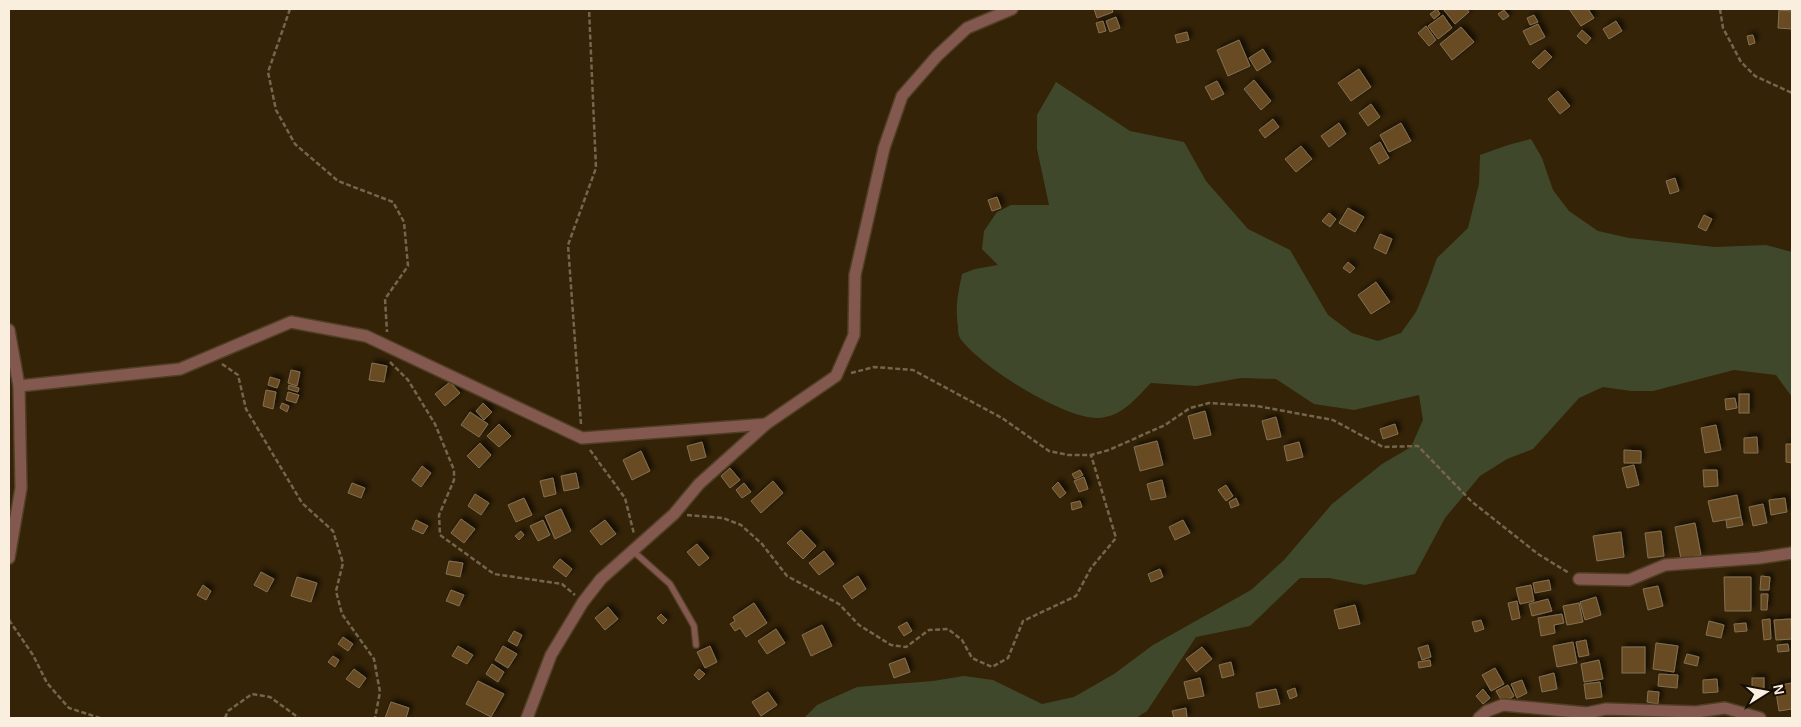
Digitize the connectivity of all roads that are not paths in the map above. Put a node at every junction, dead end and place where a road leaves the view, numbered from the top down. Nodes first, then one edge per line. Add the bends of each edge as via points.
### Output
1 (1012, 9) edge
2 (9, 330) edge
3 (19, 386) junction
4 (766, 424) junction
5 (633, 551) junction
6 (1792, 553) edge
7 (9, 558) edge
8 (1579, 579) road end
9 (696, 645) dead end
10 (527, 718) edge
11 (1478, 718) edge
12 (1760, 718) edge

1 - 4 street via 967,28 902,96 884,148 855,275 854,335 836,376
2 - 3 street
3 - 4 street via 180,369 291,322 366,336 582,438
3 - 7 street via 21,488
4 - 5 street via 699,484 674,514
5 - 9 lane via 670,584 694,626
5 - 10 street via 601,579 583,602 551,655
6 - 8 street via 1665,566 1629,580
11 - 12 street via 1503,705 1587,712 1606,709 1696,712 1725,708

